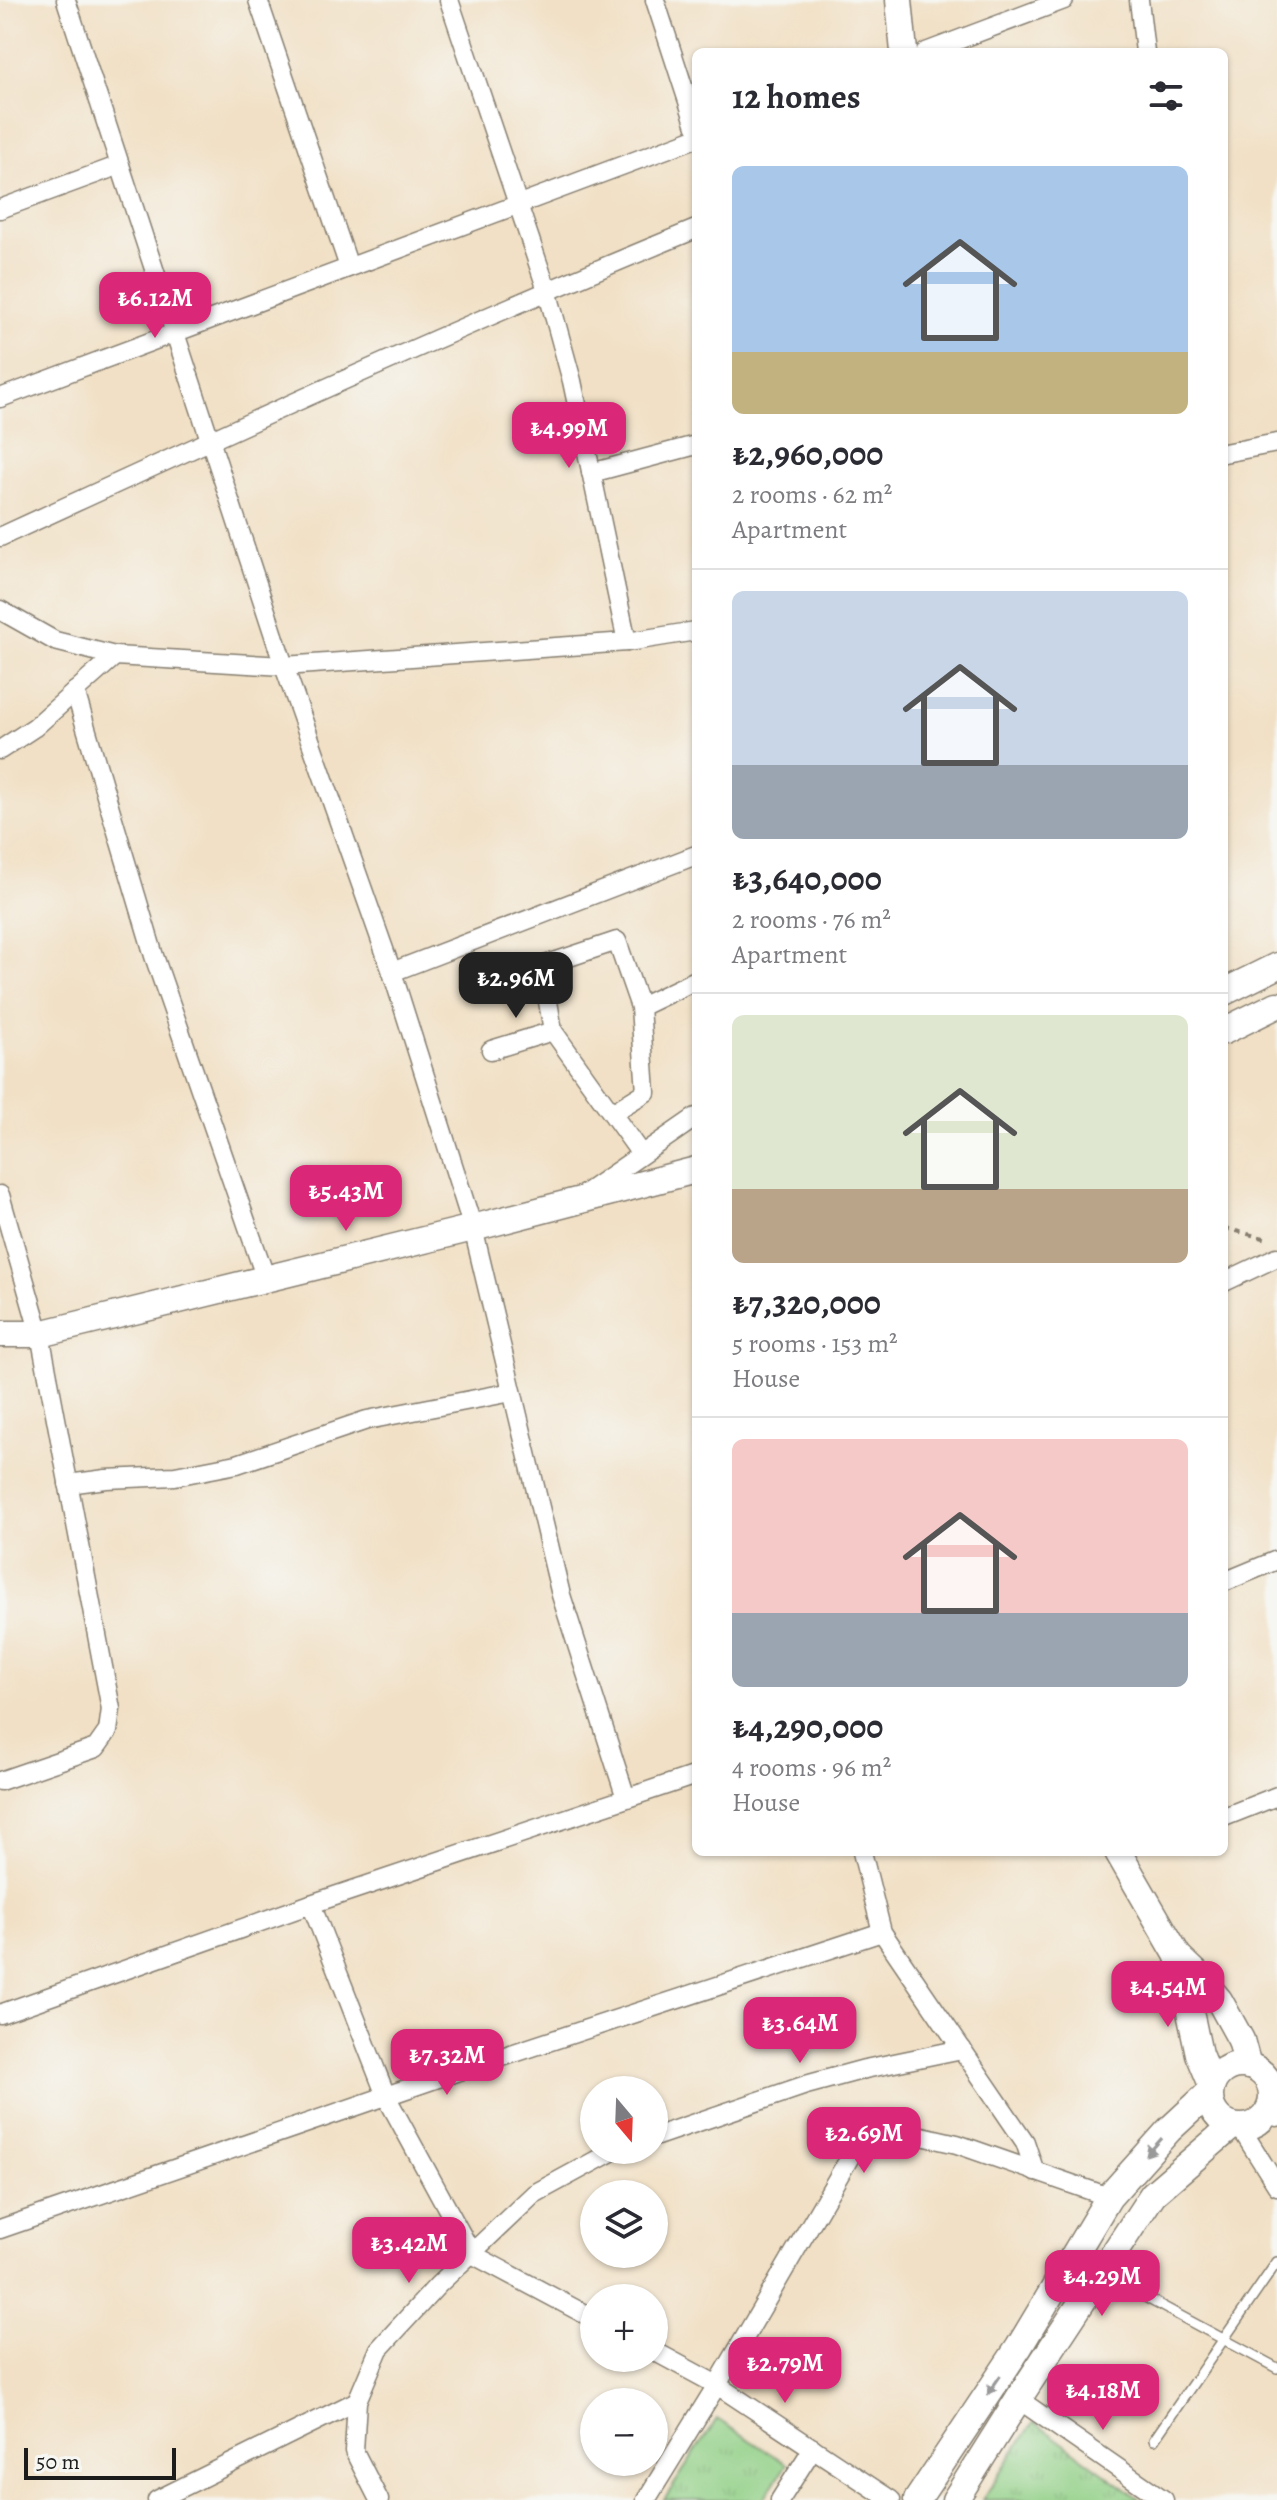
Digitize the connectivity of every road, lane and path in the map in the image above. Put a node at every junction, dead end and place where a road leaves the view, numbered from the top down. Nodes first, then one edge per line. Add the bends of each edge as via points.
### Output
1 (66, 0) edge
2 (258, 0) edge
3 (449, 0) edge
4 (655, 0) edge
5 (899, 0) edge
6 (1064, 0) edge
7 (1139, 0) edge
8 (904, 48) edge
9 (937, 48) edge
10 (1145, 48) edge
11 (692, 114) edge
12 (692, 140) edge
13 (120, 165) junction
14 (520, 204) junction
15 (0, 209) edge
16 (692, 231) edge
17 (349, 267) junction
18 (547, 290) junction
19 (175, 332) junction
20 (0, 398) edge
21 (210, 440) junction
22 (1277, 443) edge
23 (692, 446) edge
24 (1228, 452) edge
25 (591, 473) junction
26 (0, 537) edge
27 (0, 610) edge
28 (692, 632) edge
29 (627, 642) junction
30 (115, 656) junction
31 (284, 666) junction
32 (75, 691) junction
33 (0, 750) edge
34 (692, 857) edge
35 (1277, 966) edge
36 (392, 972) junction
37 (692, 982) edge
38 (1228, 990) edge
39 (1277, 1005) edge
40 (640, 1007) junction
41 (1228, 1029) edge
42 (553, 1031) junction
43 (491, 1050) dead end
44 (612, 1113) junction
45 (692, 1120) edge
46 (641, 1154) junction
47 (692, 1171) edge
48 (0, 1195) edge
49 (573, 1202) junction
50 (473, 1228) junction
51 (1228, 1229) edge
52 (1277, 1242) edge
53 (1277, 1257) edge
54 (266, 1279) junction
55 (1228, 1280) edge
56 (0, 1334) edge
57 (40, 1334) junction
58 (512, 1392) junction
59 (68, 1484) junction
60 (1277, 1560) edge
61 (1228, 1580) edge
62 (692, 1776) edge
63 (0, 1781) edge
64 (1277, 1796) edge
65 (626, 1798) junction
66 (1228, 1815) edge
67 (863, 1856) edge
68 (1126, 1856) edge
69 (311, 1904) junction
70 (882, 1932) junction
71 (1178, 1956) junction
72 (0, 2014) edge
73 (962, 2049) junction
74 (1277, 2053) edge
75 (1229, 2076) junction
76 (386, 2096) junction
77 (1260, 2115) edge
78 (668, 2132) edge
79 (589, 2164) edge
80 (1035, 2172) junction
81 (1277, 2186) edge
82 (1109, 2197) junction
83 (0, 2229) edge
84 (472, 2254) junction
85 (1277, 2262) edge
86 (1101, 2274) junction
87 (580, 2312) edge
88 (1224, 2339) junction
89 (668, 2359) edge
90 (1277, 2368) edge
91 (717, 2385) junction
92 (1018, 2399) junction
93 (357, 2401) junction
94 (1154, 2440) dead end
95 (813, 2448) junction
96 (164, 2499) edge
97 (379, 2500) edge
98 (646, 2500) edge
99 (780, 2500) edge
100 (891, 2500) edge
101 (917, 2500) edge
102 (955, 2500) edge
103 (1164, 2500) edge

1 - 13 street
2 - 17 street
3 - 14 street
4 - 11 street
5 - 8 street
6 - 9 street
7 - 10 street
12 - 14 street
13 - 15 street
13 - 19 street
14 - 17 street
14 - 18 street
16 - 18 street
17 - 19 street
18 - 21 street
18 - 25 street
19 - 20 street
19 - 21 street
21 - 26 street
21 - 31 street
22 - 24 street
23 - 25 street
25 - 29 street
27 - 30 street via 55,641
28 - 29 street
29 - 31 street
30 - 31 street
30 - 32 street
31 - 36 street
32 - 33 street
32 - 54 street via 154,956
34 - 36 street
35 - 38 street
36 - 50 street
37 - 40 street
39 - 41 street
40 - 42 street via 617,941 542,966
40 - 44 street via 646,1092
42 - 43 street
42 - 44 street
44 - 46 street
45 - 46 street
46 - 49 street
47 - 49 street
48 - 57 street
49 - 50 street
50 - 54 street
50 - 58 street
51 - 52 path
53 - 55 street
54 - 57 street
56 - 57 street
57 - 59 street
58 - 59 street via 367,1420 237,1464 175,1476
58 - 65 street via 561,1595
59 - 63 street via 111,1709 108,1731 96,1748
60 - 61 street
62 - 65 street
64 - 66 street
65 - 69 street
67 - 70 street
68 - 71 street
69 - 72 street
69 - 76 street
70 - 73 street
70 - 76 street
71 - 75 street via 1199,2054
71 - 75 street via 1219,2000 1241,2040
73 - 78 street via 806,2085
73 - 80 street via 1025,2142
74 - 75 street
75 - 77 street via 1262,2073 1270,2086
75 - 77 street via 1212,2107 1215,2113
75 -> 82 street via 1169,2130
76 - 83 street
76 - 84 street
77 - 81 street
77 - 86 street via 1223,2136 1153,2194
79 - 84 street via 534,2194
80 - 82 street
80 - 91 street via 957,2144 900,2131 854,2150
82 -> 101 street via 1019,2347
84 - 87 street
84 - 93 street via 379,2349
85 - 88 lane
86 - 88 lane
86 - 92 street
88 - 90 lane
88 - 94 lane
89 - 91 street
91 - 95 street
91 - 98 street
92 - 102 street
92 - 103 street
93 - 96 street
93 - 97 street via 354,2451
95 - 99 street
95 - 100 street

